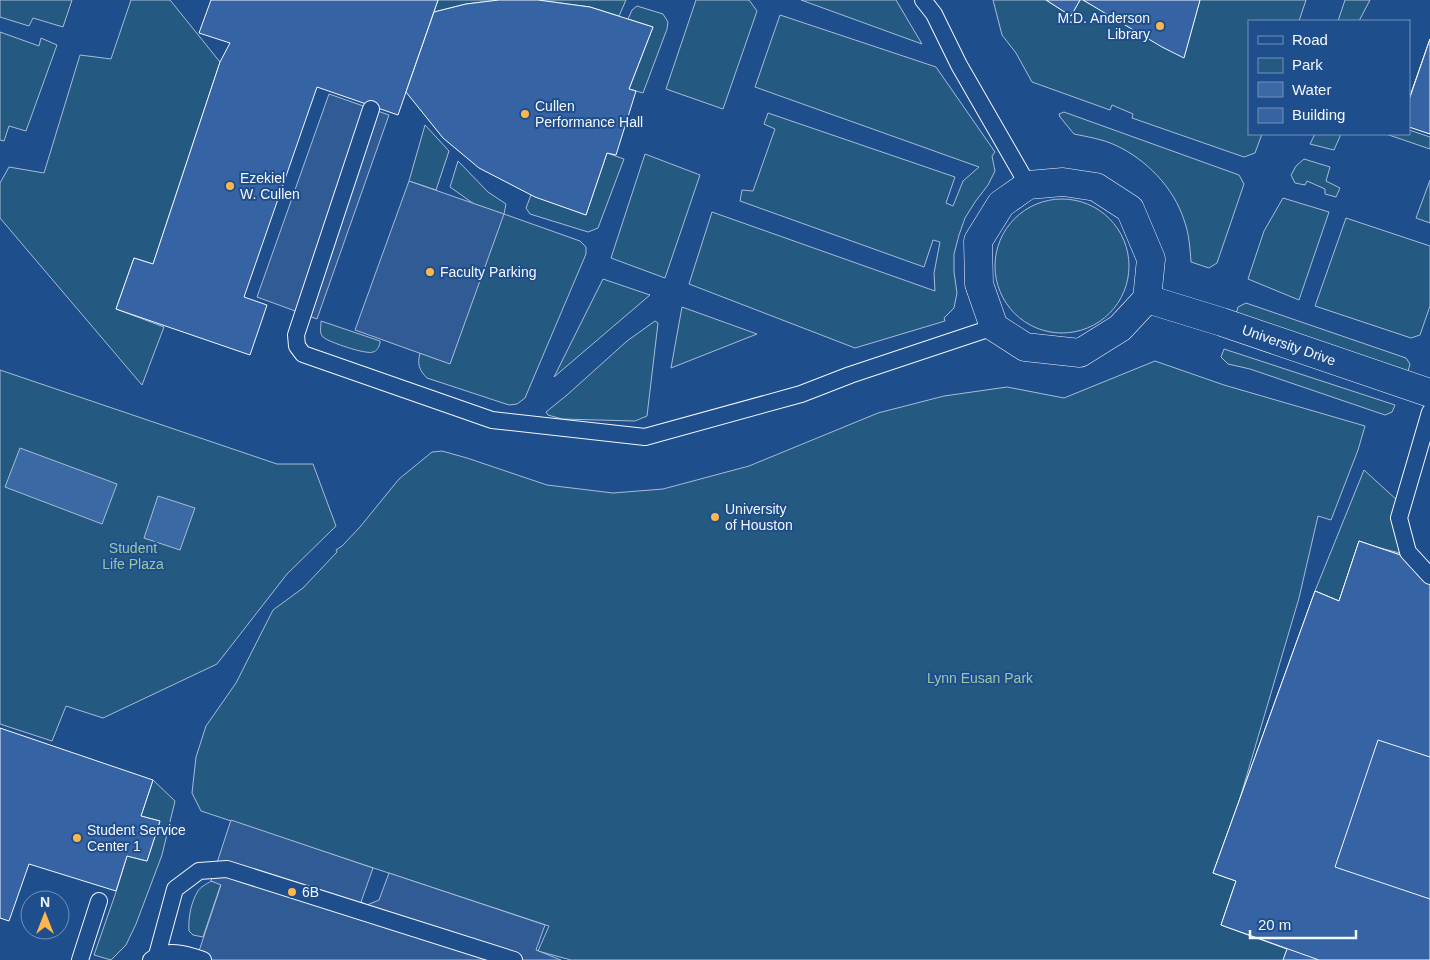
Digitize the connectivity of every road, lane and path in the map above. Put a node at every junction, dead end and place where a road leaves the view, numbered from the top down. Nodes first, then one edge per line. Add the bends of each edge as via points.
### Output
1 (923, 0) edge
2 (371, 109) dead end
3 (1028, 185) junction
4 (1147, 298) junction
5 (994, 327) junction
6 (1430, 394) edge
7 (1430, 412) edge
8 (1430, 576) edge
9 (98, 901) dead end
10 (154, 958) edge
11 (80, 960) edge
12 (203, 960) edge
13 (514, 960) edge

1 - 3 lane via 934,14 959,65
2 - 5 lane via 296,335 296,346 303,354 390,385 492,420 645,438 801,394
3 - 4 street via 1063,182 1096,187 1130,209 1151,259
3 - 5 street via 1001,204 978,241 979,284
4 - 5 street via 1120,328 1080,353 1025,347
4 - 6 street, University Drive
7 - 8 lane via 1399,518 1408,552
9 - 11 lane
10 - 12 lane via 181,952
10 - 13 lane via 175,889 199,871 228,869

